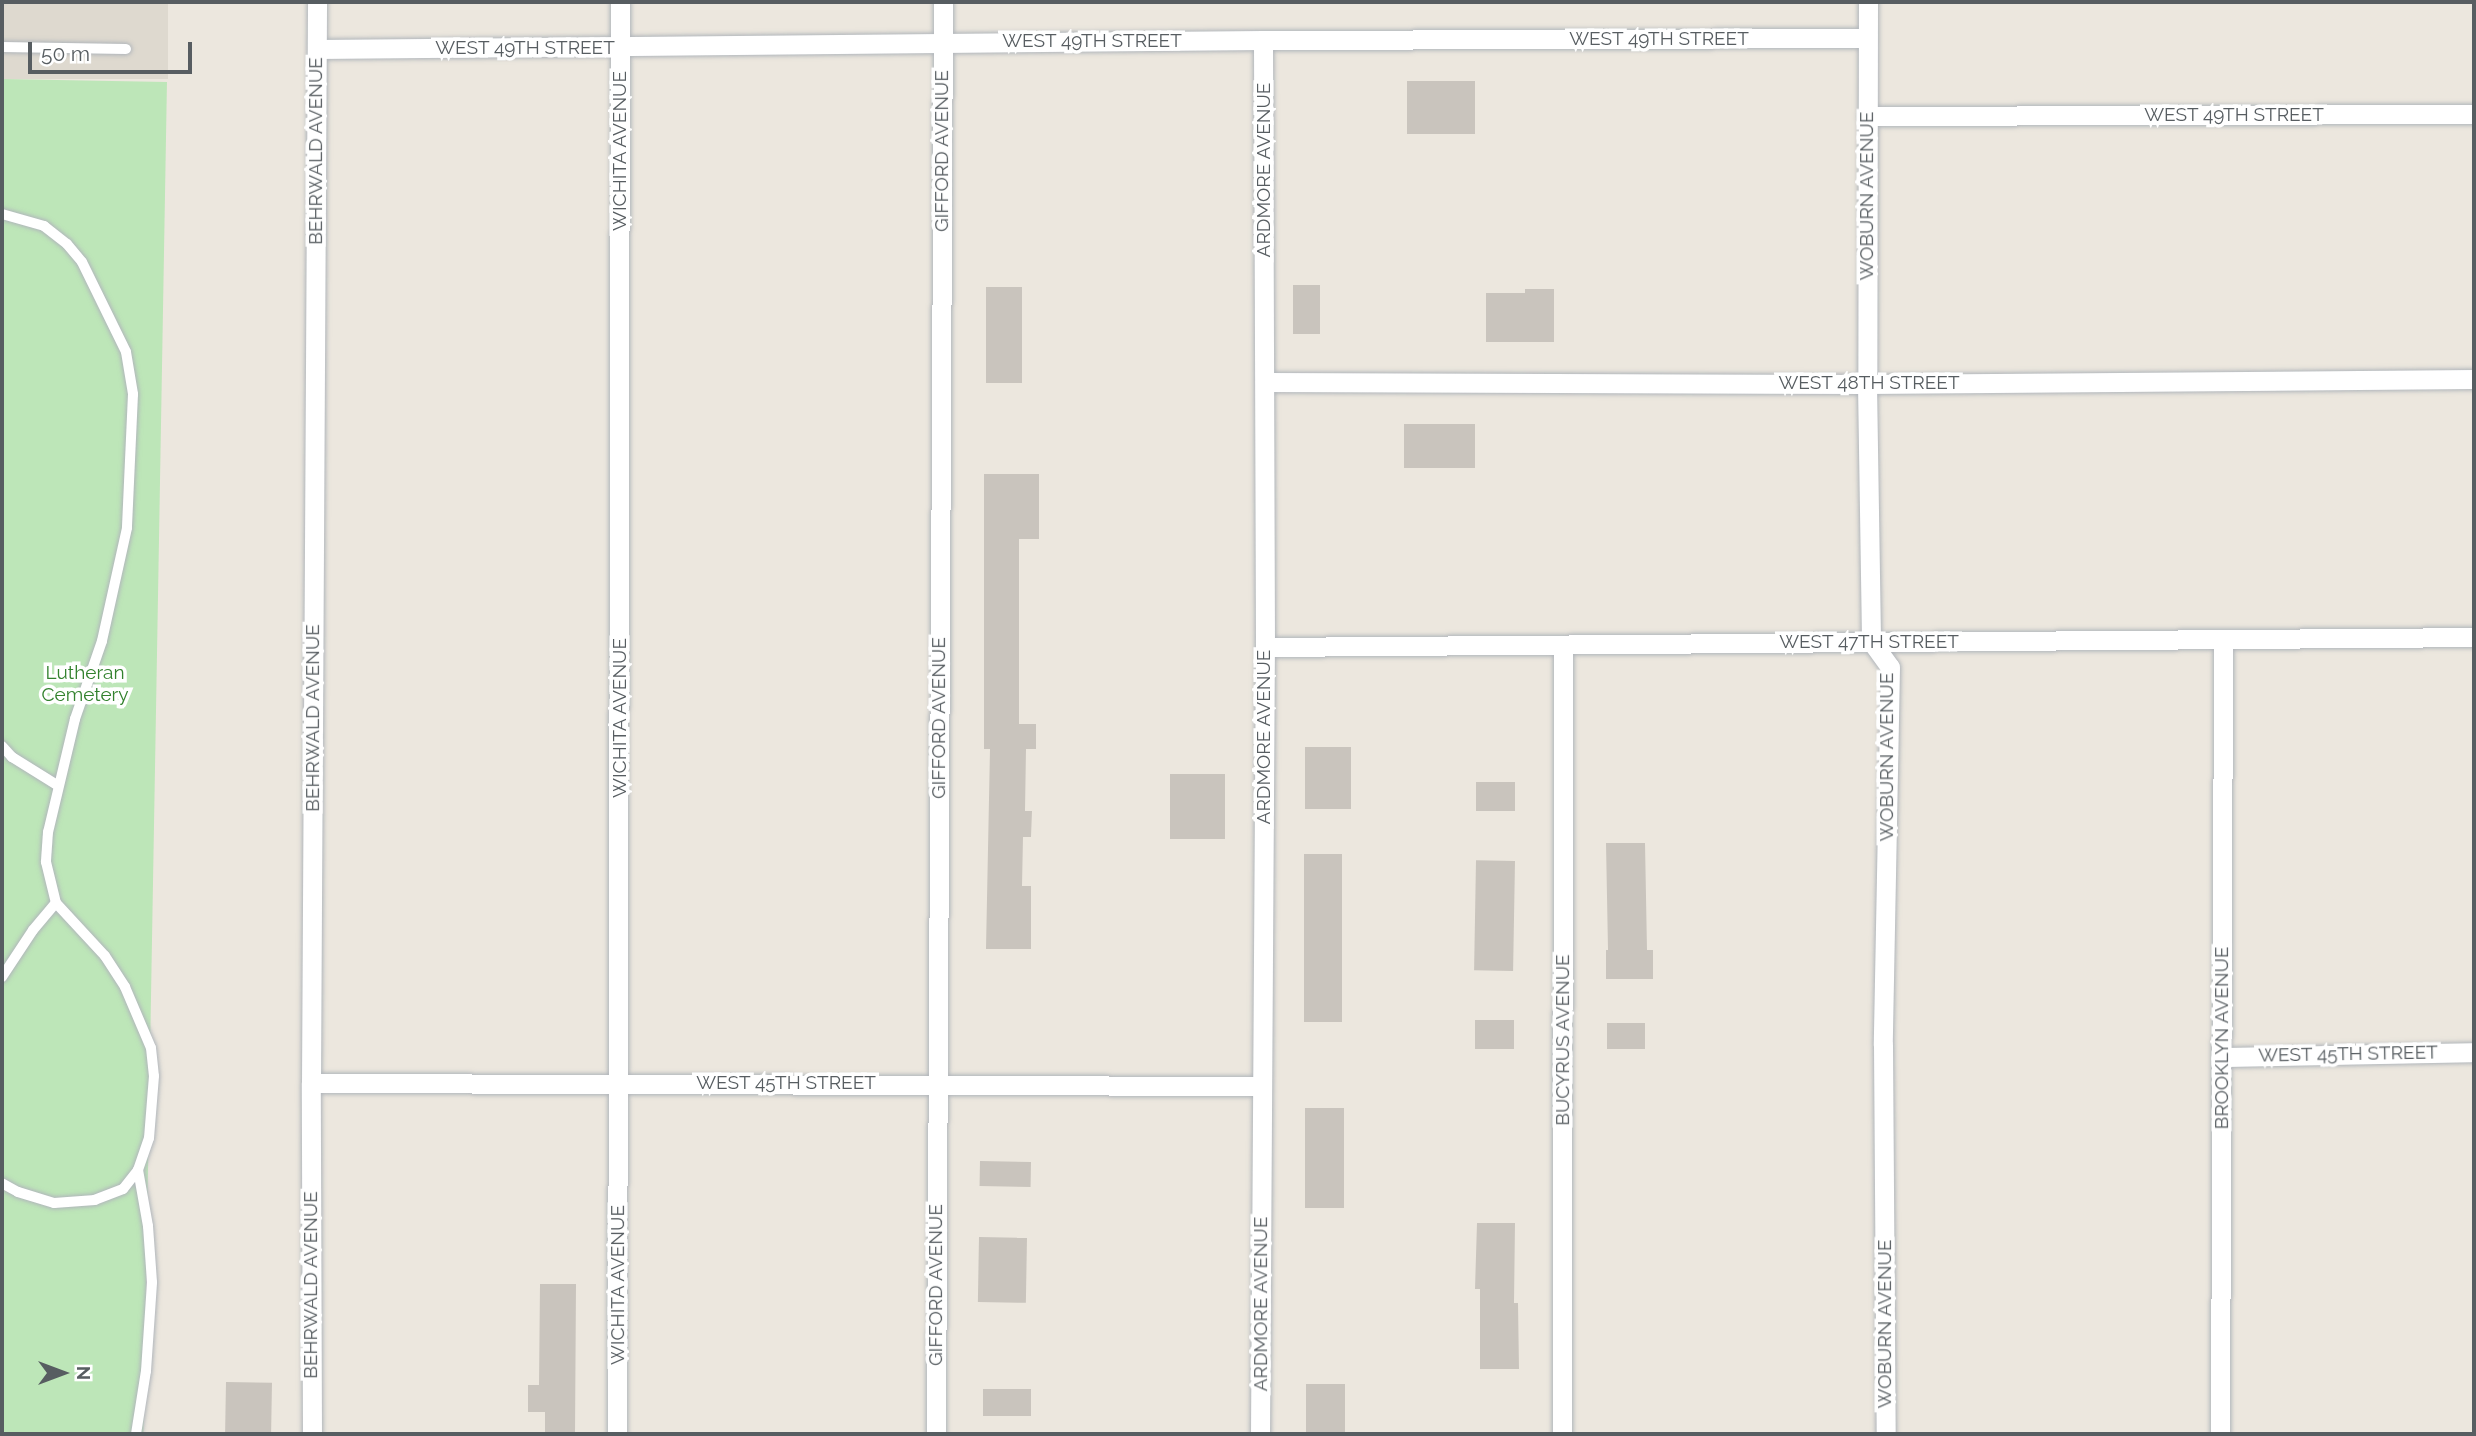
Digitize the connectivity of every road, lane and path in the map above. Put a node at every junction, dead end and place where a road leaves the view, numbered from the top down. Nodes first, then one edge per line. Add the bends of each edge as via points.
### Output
1 (317, 2) edge
2 (620, 2) edge
3 (943, 2) edge
4 (1868, 2) edge
5 (1867, 38) junction
6 (1264, 40) junction
7 (942, 42) junction
8 (2, 47) edge
9 (620, 47) junction
10 (126, 48) dead end
11 (317, 49) junction
12 (2474, 114) edge
13 (1867, 116) junction
14 (2, 214) edge
15 (2474, 379) edge
16 (1265, 382) junction
17 (1867, 384) junction
18 (2474, 637) edge
19 (1871, 641) junction
20 (2223, 641) junction
21 (1563, 645) junction
22 (1265, 646) junction
23 (2, 746) edge
24 (57, 785) junction
25 (56, 903) junction
26 (2, 977) edge
27 (2474, 1052) edge
28 (2222, 1057) junction
29 (311, 1083) junction
30 (620, 1083) junction
31 (937, 1083) junction
32 (1262, 1086) junction
33 (138, 1170) junction
34 (2, 1183) edge
35 (136, 1434) edge
36 (312, 1434) edge
37 (617, 1434) edge
38 (936, 1434) edge
39 (1260, 1434) edge
40 (1562, 1434) edge
41 (1886, 1434) edge
42 (2220, 1434) edge

1 - 11 street, BEHRWALD AVENUE
2 - 9 street, WICHITA AVENUE
3 - 7 street, GIFFORD AVENUE
4 - 5 street, WOBURN AVENUE
5 - 6 street, WEST 49TH STREET
5 - 13 street, WOBURN AVENUE
6 - 7 street, WEST 49TH STREET
6 - 16 street, ARDMORE AVENUE
7 - 9 street, WEST 49TH STREET
7 - 31 street, GIFFORD AVENUE
8 - 10 lane
9 - 11 street, WEST 49TH STREET
9 - 30 street, WICHITA AVENUE
11 - 29 street, BEHRWALD AVENUE
12 - 13 street, WEST 49TH STREET
13 - 17 street, WOBURN AVENUE
14 - 24 lane via 44,226 82,262 126,352 133,394 127,528 102,641
15 - 17 street, WEST 48TH STREET
16 - 17 street, WEST 48TH STREET
16 - 22 street, ARDMORE AVENUE
17 - 19 street, WOBURN AVENUE
18 - 20 street, WEST 47TH STREET
19 - 20 street, WEST 47TH STREET
19 - 21 street, WEST 47TH STREET
19 - 41 street, WOBURN AVENUE via 1889,667 1883,1045
20 - 28 street, BROOKLYN AVENUE
21 - 22 street, WEST 47TH STREET
21 - 40 street, BUCYRUS AVENUE
22 - 32 street, ARDMORE AVENUE
23 - 24 lane
24 - 25 lane via 46,848
25 - 26 lane
25 - 33 lane via 125,987 152,1048 150,1128
27 - 28 street, WEST 45TH STREET
28 - 42 street, BROOKLYN AVENUE
29 - 30 street, WEST 45TH STREET
29 - 36 street, BEHRWALD AVENUE
30 - 31 street, WEST 45TH STREET
30 - 37 street, WICHITA AVENUE
31 - 32 street, WEST 45TH STREET
31 - 38 street, GIFFORD AVENUE
32 - 39 street, ARDMORE AVENUE
33 - 34 lane via 123,1189 72,1204 54,1203
33 - 35 lane via 152,1282

